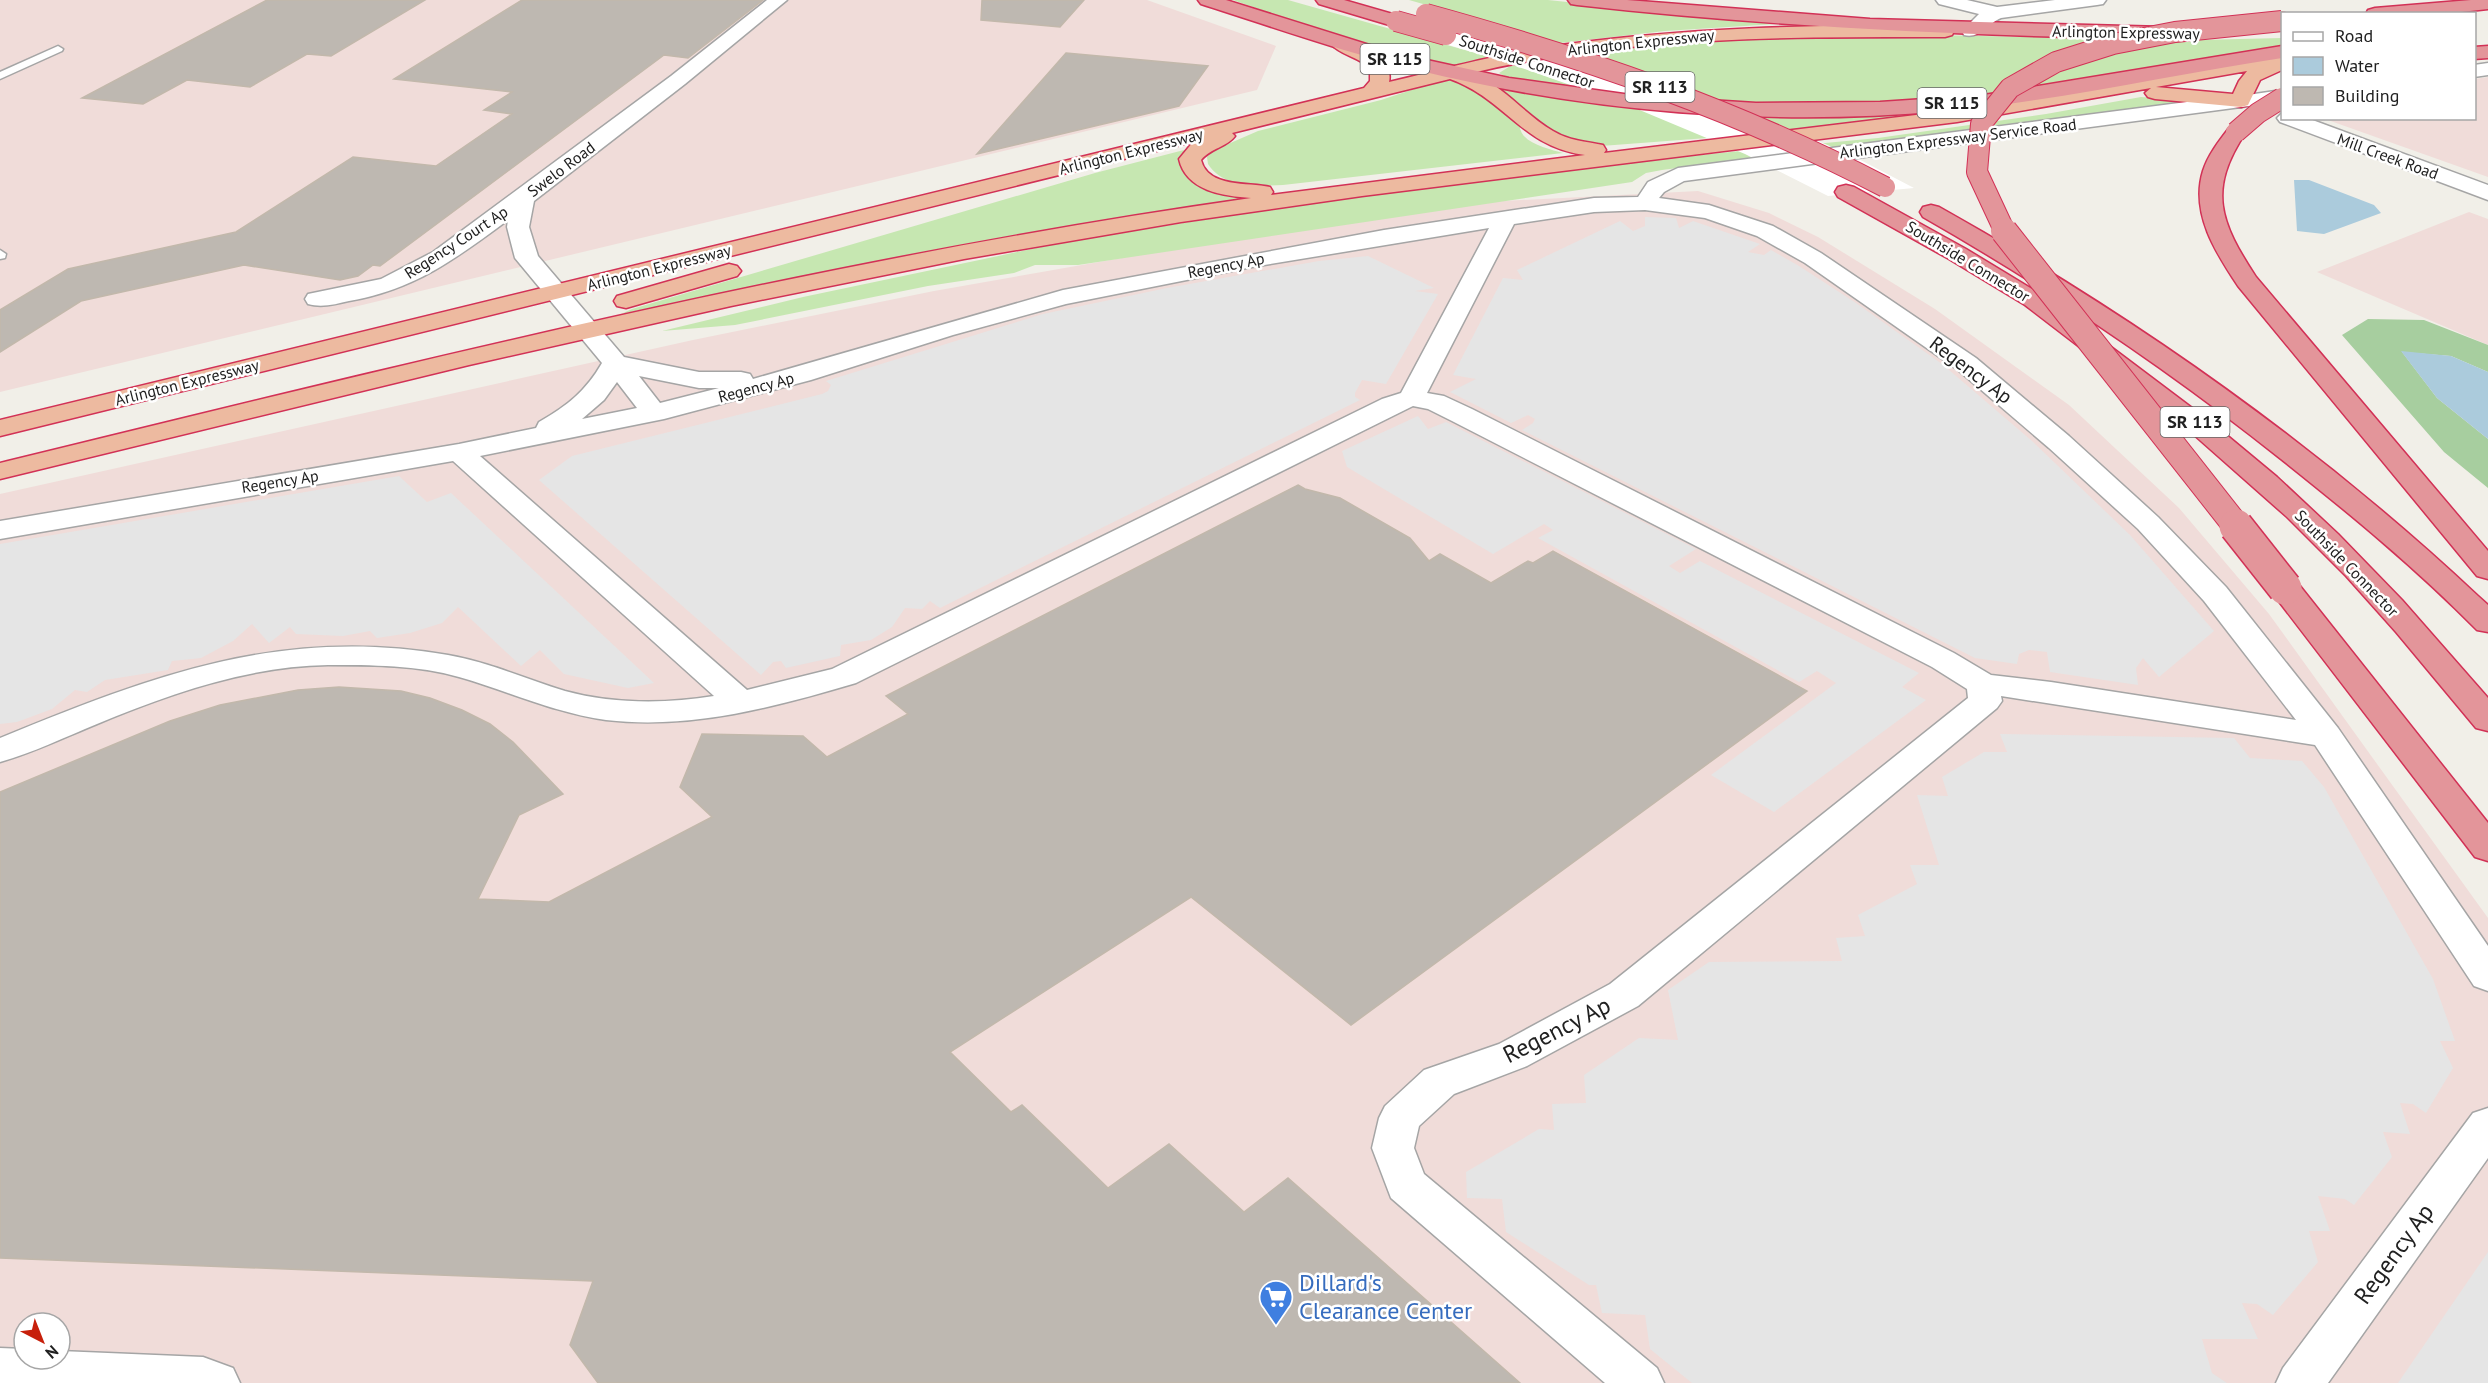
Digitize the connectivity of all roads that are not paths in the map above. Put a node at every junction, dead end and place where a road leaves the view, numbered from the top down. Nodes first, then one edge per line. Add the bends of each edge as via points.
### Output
1 (778, 0) edge
2 (1207, 0) edge
3 (1217, 0) edge
4 (1325, 0) edge
5 (1375, 0) edge
6 (1577, 0) edge
7 (1946, 0) edge
8 (2097, 0) edge
9 (2488, 4) edge
10 (2397, 12) edge
11 (1997, 13) junction
12 (1256, 15) junction
13 (2281, 21) edge
14 (1971, 31) junction
15 (2281, 33) edge
16 (1341, 44) junction
17 (58, 49) dead end
18 (2281, 52) edge
19 (2281, 59) edge
20 (2281, 65) edge
21 (1450, 72) junction
22 (2, 74) edge
23 (1372, 91) junction
24 (2281, 97) edge
25 (2281, 98) edge
26 (2241, 101) junction
27 (1320, 104) junction
28 (2022, 106) junction
29 (2281, 116) edge
30 (2292, 120) edge
31 (1157, 145) junction
32 (1705, 147) junction
33 (1362, 189) junction
34 (2488, 193) edge
35 (523, 198) junction
36 (1645, 203) junction
37 (1506, 218) junction
38 (317, 299) dead end
39 (573, 310) junction
40 (615, 363) junction
41 (802, 374) junction
42 (1411, 398) junction
43 (654, 413) junction
44 (0, 428) edge
45 (529, 439) junction
46 (459, 452) junction
47 (0, 469) edge
48 (0, 530) edge
49 (2488, 570) edge
50 (2488, 623) edge
51 (1983, 684) junction
52 (740, 702) junction
53 (2488, 720) edge
54 (2326, 736) junction
55 (0, 751) edge
56 (2488, 848) edge
57 (2488, 976) edge
58 (2488, 1125) edge
59 (0, 1370) edge
60 (216, 1383) edge
61 (1640, 1383) edge
62 (2300, 1383) edge

1 - 35 street, Swelo Road
2 - 12 highway
3 - 12 highway, SR 115
4 - 53 highway, Southside Connector / SR 113, bridge via 1501,50 1713,127 1830,183 1939,242 2025,295 2164,396 2289,503 2357,569
5 - 50 highway, Southside Connector / SR 113, bridge via 1518,40 1646,82 1790,140 1972,235 2199,382 2415,555
6 - 14 highway
7 - 11 street
8 - 11 street
9 - 10 highway
11 - 14 street
12 - 16 highway, SR 115
13 - 56 highway, bridge via 2146,36 2097,47 2048,65 1996,103 1982,126 1975,155 1982,193 2012,243
14 - 15 highway, Arlington Expressway
14 - 21 highway, Arlington Expressway via 1678,36 1567,49
16 - 21 highway, SR 115
16 - 23 highway via 1377,63 1380,79
17 - 22 lane
18 - 21 highway, SR 115 via 1977,101 1832,109 1664,103 1571,94
19 - 28 highway, Arlington Expressway
20 - 26 highway via 2251,77
21 - 23 highway, Arlington Expressway
21 - 32 highway via 1488,89 1535,131 1560,144 1609,151
23 - 27 highway, Arlington Expressway
24 - 26 street, Arlington Expressway Service Road
25 - 49 highway, bridge via 2236,132 2220,151 2211,173 2209,197 2227,251 2247,281
26 - 28 highway via 2140,94
26 - 29 street
26 - 36 street, Arlington Expressway Service Road via 1678,175 1656,187
27 - 31 highway, Arlington Expressway
27 - 33 highway via 1207,143 1192,155 1191,167 1206,181 1236,190 1281,193
28 - 32 highway, Arlington Expressway
30 - 34 street, Mill Creek Road
31 - 39 highway
31 - 39 highway, Arlington Expressway
32 - 33 highway, Arlington Expressway
33 - 39 highway, Arlington Expressway via 964,252 779,289
35 - 38 street, Regency Court Ap via 422,268 391,284
35 - 39 street, Swelo Road via 518,227 527,258
36 - 37 street, Regency Ap via 1594,205
36 - 54 street, Regency Ap via 1709,212 1765,231 1875,299 1993,383 2081,460 2215,594
37 - 41 street, Regency Ap via 1063,297
37 - 42 street
39 - 40 street, Swelo Road
39 - 44 highway, Arlington Expressway
39 - 47 highway, Arlington Expressway via 337,387
40 - 41 street via 699,380 734,381
40 - 43 street, Swelo Road
40 - 45 street via 600,391 574,413
41 - 43 street, Regency Ap
42 - 51 street via 1435,402 1462,415
42 - 52 street via 844,676
43 - 45 street, Regency Ap
45 - 46 street, Regency Ap
46 - 48 street, Regency Ap
46 - 52 street
51 - 54 street
51 - 61 street, Regency Ap via 1985,701 1624,996 1513,1055 1439,1082 1400,1118 1393,1148 1406,1185
52 - 55 street via 706,708 625,710 574,704 455,666 373,656 313,656 253,664 163,688
54 - 57 street, Regency Ap
58 - 62 street, Regency Ap
59 - 60 street via 203,1379

